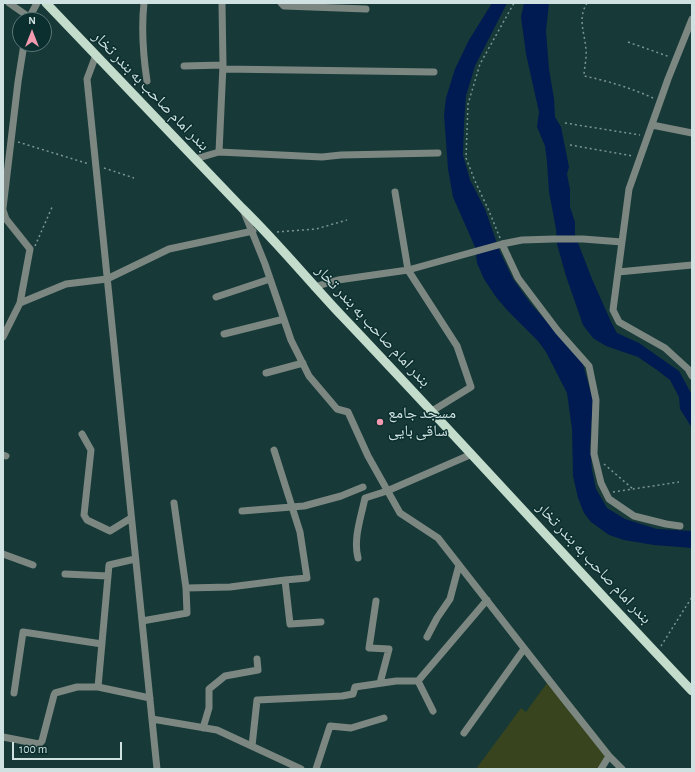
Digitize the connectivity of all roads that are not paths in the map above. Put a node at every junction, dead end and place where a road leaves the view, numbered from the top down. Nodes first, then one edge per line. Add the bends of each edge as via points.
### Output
1 (10, 3) edge
2 (37, 3) edge
3 (144, 3) edge
4 (222, 3) edge
5 (281, 3) edge
6 (50, 4) edge
7 (366, 9) dead end
8 (21, 12) edge
9 (32, 12) edge
10 (692, 19) edge
11 (23, 52) edge
12 (96, 55) junction
13 (184, 66) dead end
14 (223, 67) junction
15 (434, 72) dead end
16 (147, 81) dead end
17 (652, 125) junction
18 (692, 133) edge
19 (219, 152) junction
20 (438, 153) dead end
21 (195, 159) junction
22 (395, 192) dead end
23 (242, 208) junction
24 (3, 209) edge
25 (253, 231) junction
26 (622, 242) junction
27 (502, 244) junction
28 (692, 265) edge
29 (408, 270) junction
30 (618, 272) junction
31 (107, 279) junction
32 (270, 279) junction
33 (314, 287) junction
34 (216, 297) dead end
35 (20, 303) junction
36 (284, 319) junction
37 (224, 334) dead end
38 (3, 337) edge
39 (303, 363) junction
40 (266, 373) dead end
41 (692, 376) edge
42 (432, 411) junction
43 (82, 434) dead end
44 (274, 450) dead end
45 (472, 454) junction
46 (363, 487) dead end
47 (387, 491) junction
48 (174, 503) dead end
49 (292, 507) junction
50 (242, 511) dead end
51 (131, 518) junction
52 (680, 526) dead end
53 (3, 554) edge
54 (358, 558) dead end
55 (136, 559) junction
56 (33, 565) dead end
57 (459, 565) junction
58 (65, 574) dead end
59 (108, 576) junction
60 (285, 580) junction
61 (186, 588) junction
62 (486, 600) junction
63 (376, 601) dead end
64 (142, 622) junction
65 (321, 622) dead end
66 (427, 637) dead end
67 (102, 644) junction
68 (524, 649) junction
69 (257, 659) dead end
70 (418, 681) junction
71 (380, 683) junction
72 (98, 687) junction
73 (692, 690) edge
74 (14, 694) dead end
75 (150, 698) junction
76 (433, 711) dead end
77 (384, 718) dead end
78 (152, 719) junction
79 (203, 728) junction
80 (464, 733) dead end
81 (3, 737) edge
82 (252, 746) junction
83 (609, 756) junction
84 (157, 769) edge
85 (301, 769) edge
86 (316, 769) edge
87 (601, 769) edge
88 (622, 769) edge

1 - 8 street
2 - 9 street
3 - 16 street via 142,49
4 - 14 street
5 - 7 street via 284,6
6 - 12 main road, بندر امام صاحب به بندر تخار
10 - 17 street
11 - 24 street
12 - 21 main road, بندر امام صاحب به بندر تخار
12 - 31 street via 86,79
13 - 14 street
14 - 15 street
14 - 19 street
17 - 18 street
17 - 26 street via 629,189
19 - 20 street via 322,157
19 - 21 street
21 - 23 main road, بندر امام صاحب به بندر تخار
22 - 29 street
23 - 25 street
23 - 33 main road, بندر امام صاحب به بندر تخار
24 - 35 street via 6,219 30,249
25 - 31 street via 169,249
25 - 32 street
26 - 27 street via 554,238
26 - 30 street
27 - 29 street
27 - 52 street via 518,278 558,331 589,366 596,400 595,457 601,482 609,499 634,516
28 - 30 street
29 - 33 street via 338,280
29 - 42 street via 457,346 471,387
30 - 41 street via 613,310 619,322 665,348
31 - 35 street via 66,284
31 - 51 street
32 - 34 street
32 - 36 street
33 - 42 main road, بندر امام صاحب به بندر تخار
35 - 38 street
36 - 37 street
36 - 39 street
39 - 40 street
39 - 47 street via 309,376 337,409 348,412
42 - 45 main road, بندر امام صاحب به بندر تخار
43 - 51 street via 91,450 84,515 87,520 110,531
44 - 49 street
45 - 47 street
45 - 73 main road, بندر امام صاحب به بندر تخار
46 - 49 street via 341,496
47 - 54 street via 365,498 357,535
47 - 57 street via 400,513 438,538
48 - 61 street
49 - 50 street
49 - 60 street via 300,532 306,578
51 - 55 street
53 - 56 street
55 - 59 street via 109,565
55 - 64 street
57 - 62 street
57 - 66 street via 450,599
58 - 59 street
59 - 67 street
60 - 61 street
60 - 65 street via 290,624
61 - 64 street via 187,613
62 - 68 street
62 - 70 street
63 - 71 street via 369,648 389,649
64 - 75 street
67 - 72 street
67 - 74 street via 24,632
68 - 80 street
68 - 83 street
69 - 79 street via 258,670 225,676 209,689 209,708
70 - 71 street
70 - 76 street
71 - 82 street via 355,687 353,694 342,696 257,700
72 - 75 street
72 - 81 street via 55,693 42,742 39,744
75 - 78 street
77 - 86 street via 351,728 330,726
78 - 79 street
78 - 84 street
79 - 82 street via 217,730
82 - 85 street
83 - 87 street
83 - 88 street

